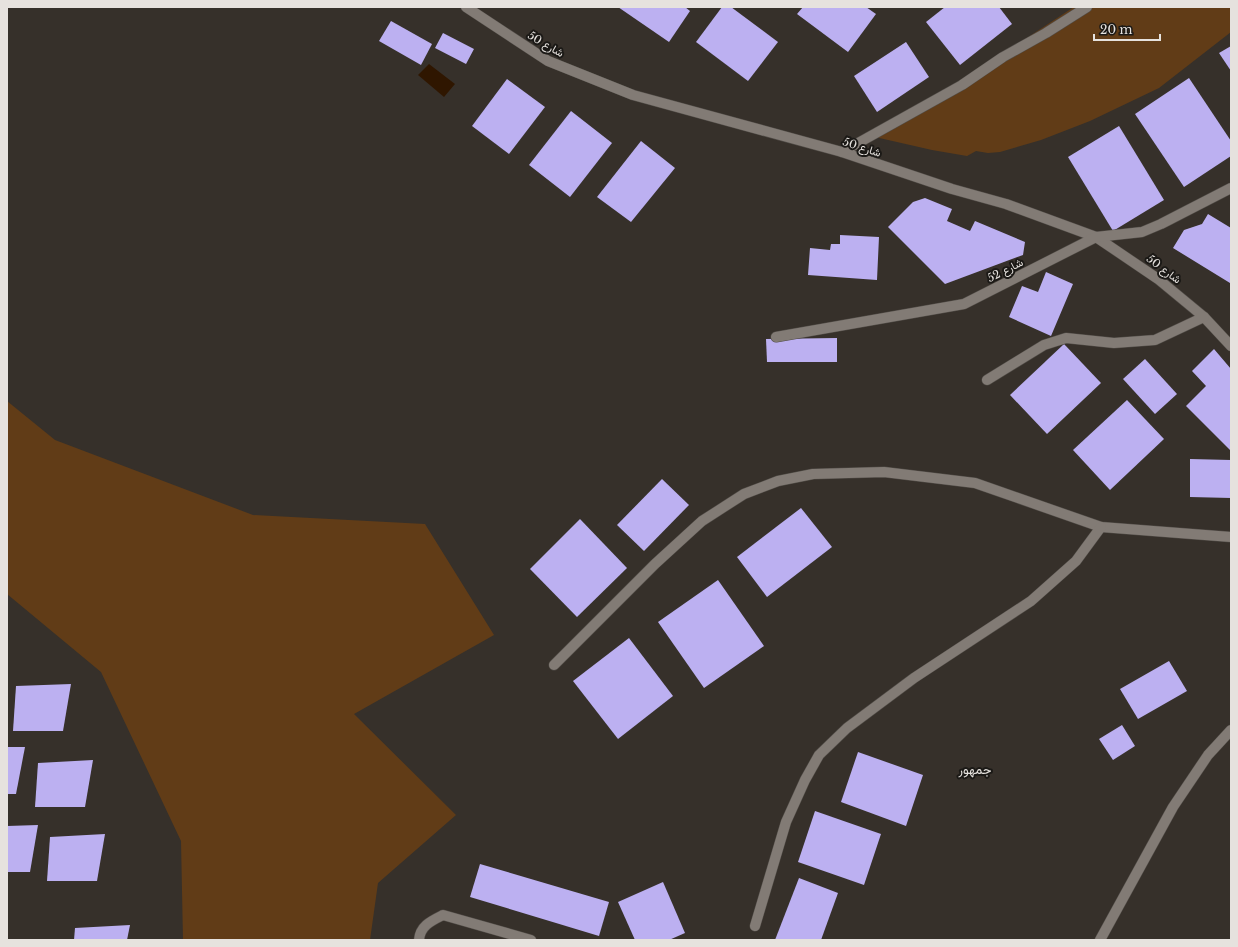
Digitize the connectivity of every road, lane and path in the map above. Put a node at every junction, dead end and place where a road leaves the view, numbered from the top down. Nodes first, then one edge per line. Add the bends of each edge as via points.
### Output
1 (466, 7) edge
2 (1087, 7) edge
3 (842, 152) junction
4 (1231, 188) edge
5 (1096, 237) junction
6 (1204, 318) junction
7 (776, 336) dead end
8 (1231, 346) edge
9 (987, 380) dead end
10 (1101, 527) junction
11 (1231, 537) edge
12 (554, 665) dead end
13 (1231, 730) edge
14 (756, 926) dead end
15 (419, 940) edge
16 (531, 940) edge
17 (1100, 940) edge

1 - 3 street, شارع 50 via 548,61 633,95
2 - 3 street via 1003,57 962,85
3 - 5 street, شارع 50 via 952,189 1006,204
4 - 5 street, شارع 52 via 1142,232
5 - 6 street, شارع 50 via 1158,279
5 - 7 street, شارع 52 via 964,304
6 - 8 street, شارع 50
6 - 9 street via 1155,340 1114,343 1066,338 1044,345
10 - 11 street
10 - 12 street via 975,483 884,472 813,474 778,481 744,494 702,521
10 - 14 street via 1076,561 1031,601 914,678 847,728 819,755 786,822
13 - 17 street via 1208,755 1173,807
15 - 16 street via 420,931 431,920 442,915

